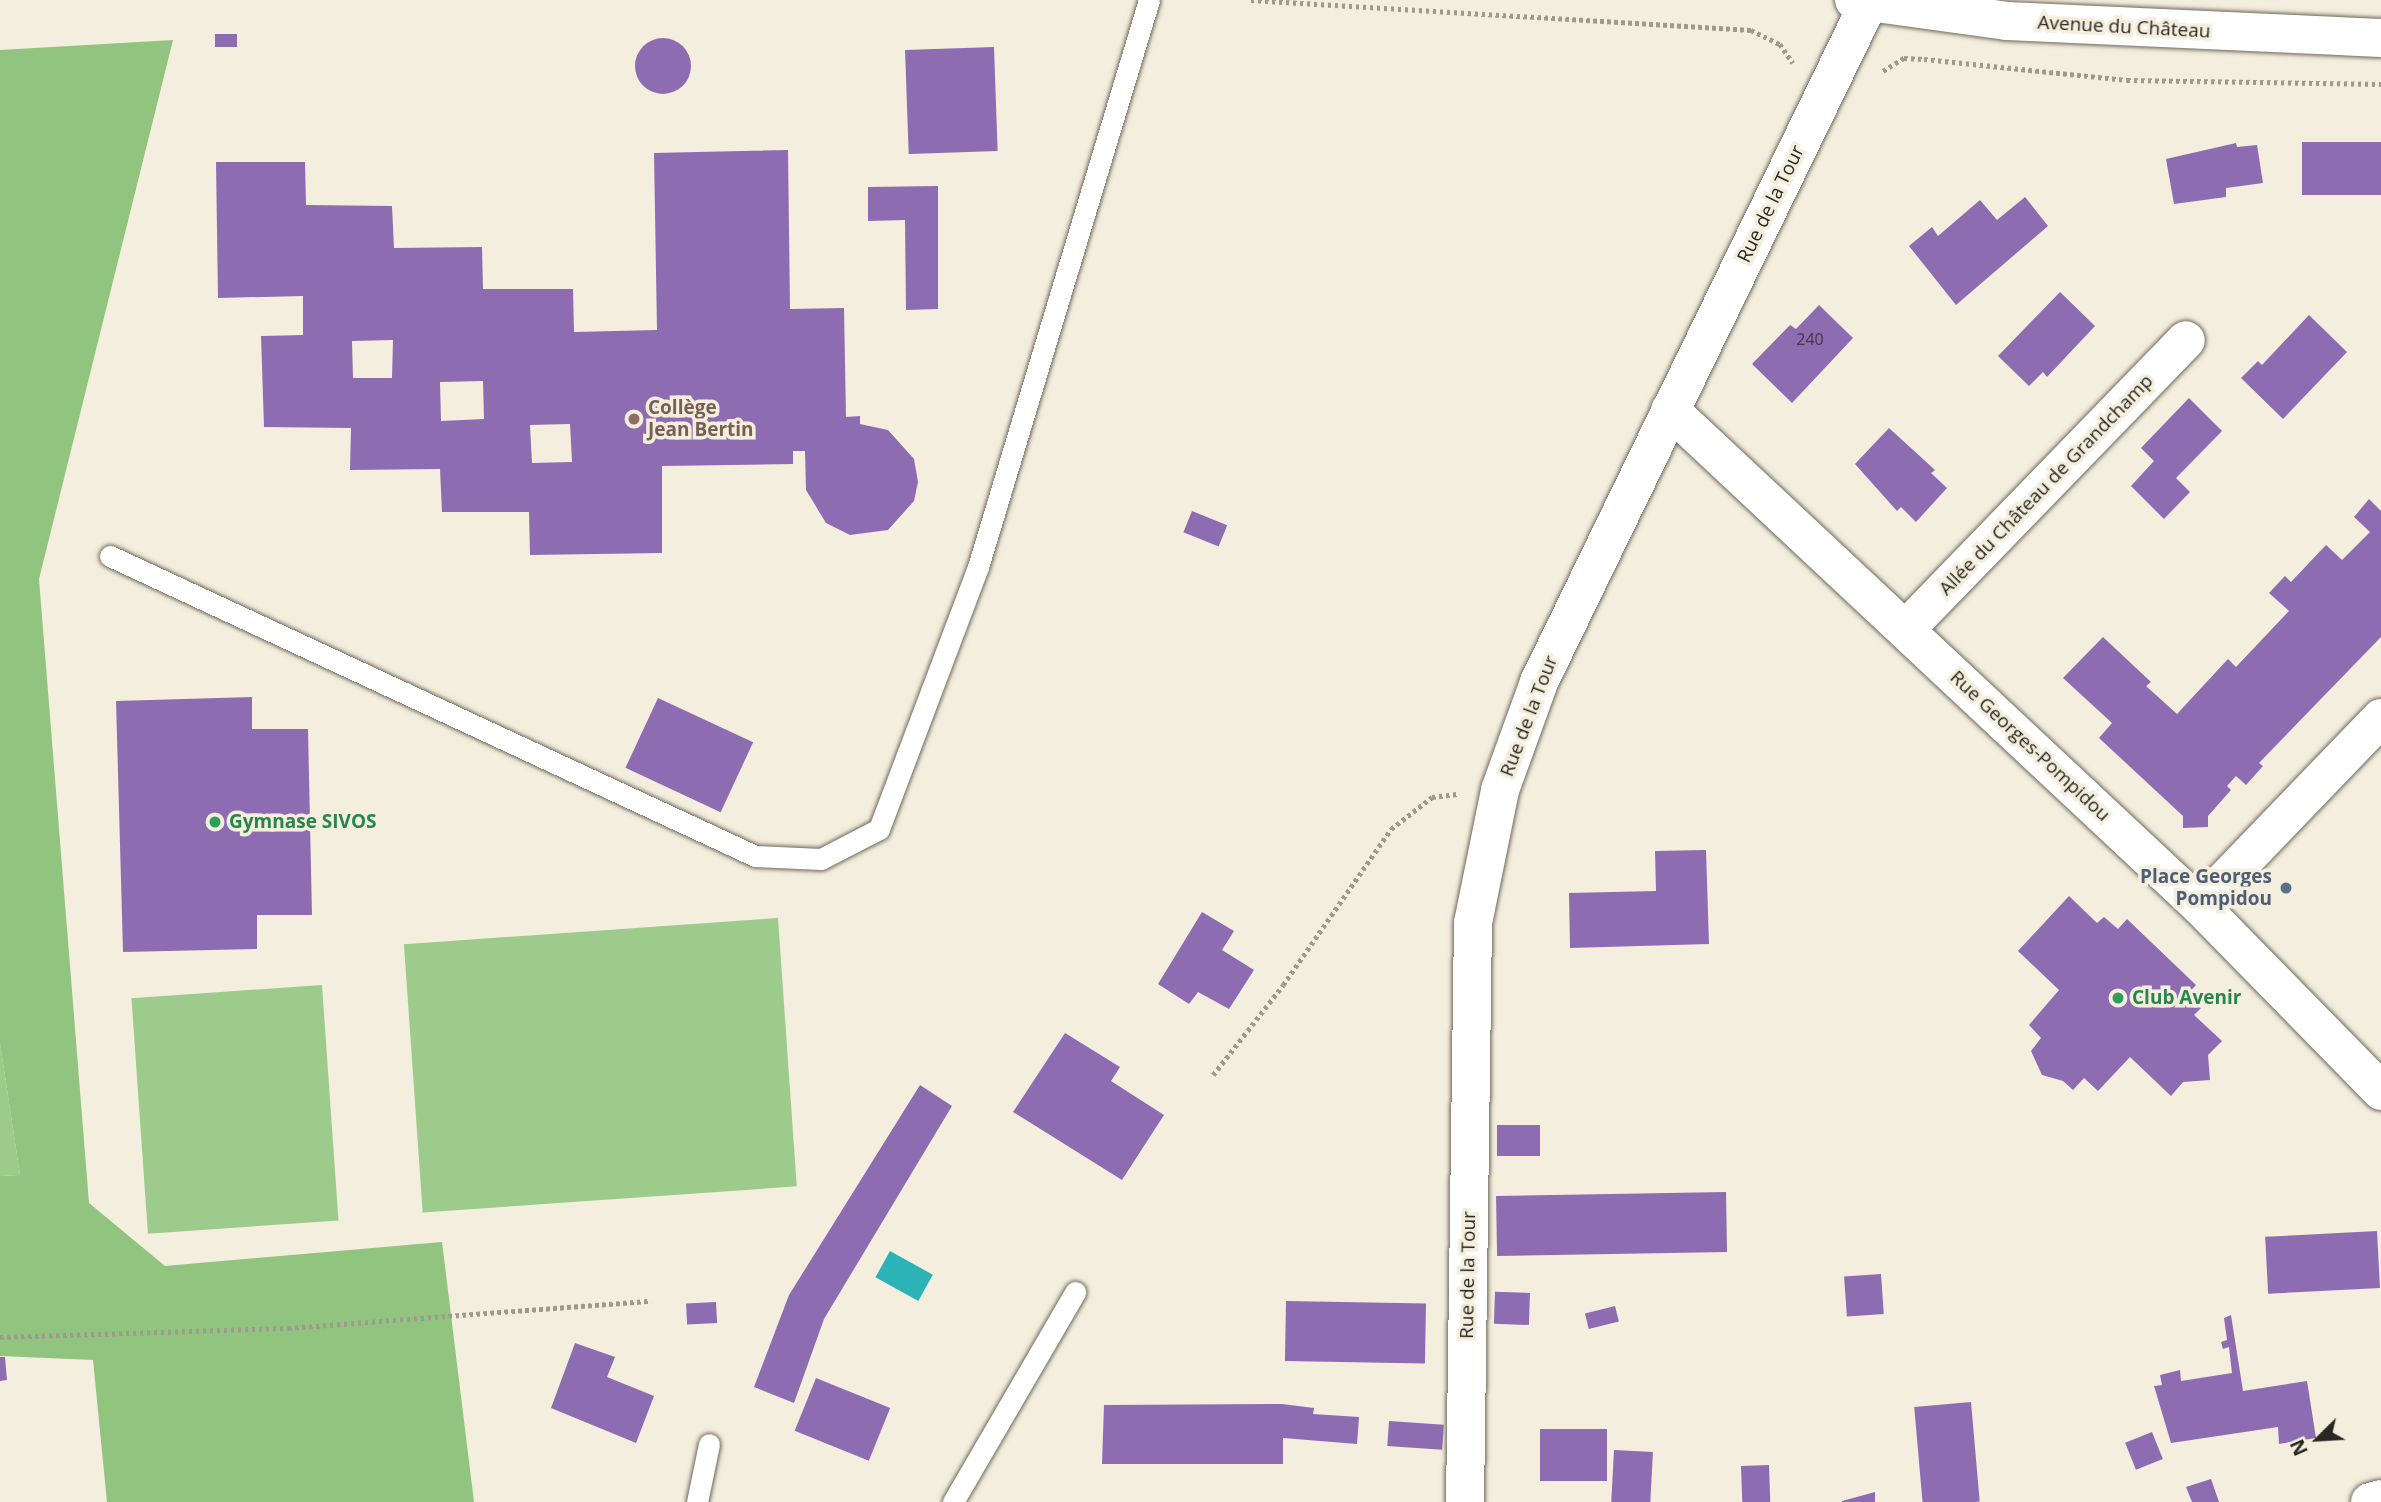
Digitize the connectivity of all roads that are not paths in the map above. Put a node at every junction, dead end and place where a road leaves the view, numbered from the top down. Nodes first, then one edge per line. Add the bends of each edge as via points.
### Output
1 (1149, 0) edge
2 (1865, 1) edge
3 (2381, 38) edge
4 (2186, 340) dead end
5 (1670, 410) junction
6 (110, 556) dead end
7 (1906, 629) junction
8 (2381, 718) edge
9 (2200, 906) junction
10 (2380, 1086) edge
11 (1076, 1292) dead end
12 (709, 1444) dead end
13 (2381, 1499) edge
14 (697, 1502) edge
15 (953, 1502) edge
16 (1465, 1502) edge
17 (2370, 1502) edge

1 - 6 lane via 978,567 879,829 821,859 755,856
2 - 3 street, Avenue du Château via 2007,21
2 - 5 street, Rue de la Tour
4 - 7 street, Allée du Château de Grandchamp
5 - 7 street, Rue Georges-Pompidou
5 - 16 street, Rue de la Tour via 1539,682 1500,790 1473,923
7 - 9 street, Rue Georges-Pompidou
8 - 9 street
9 - 10 street, Rue Georges-Pompidou
11 - 15 lane
12 - 14 lane
13 - 17 street

